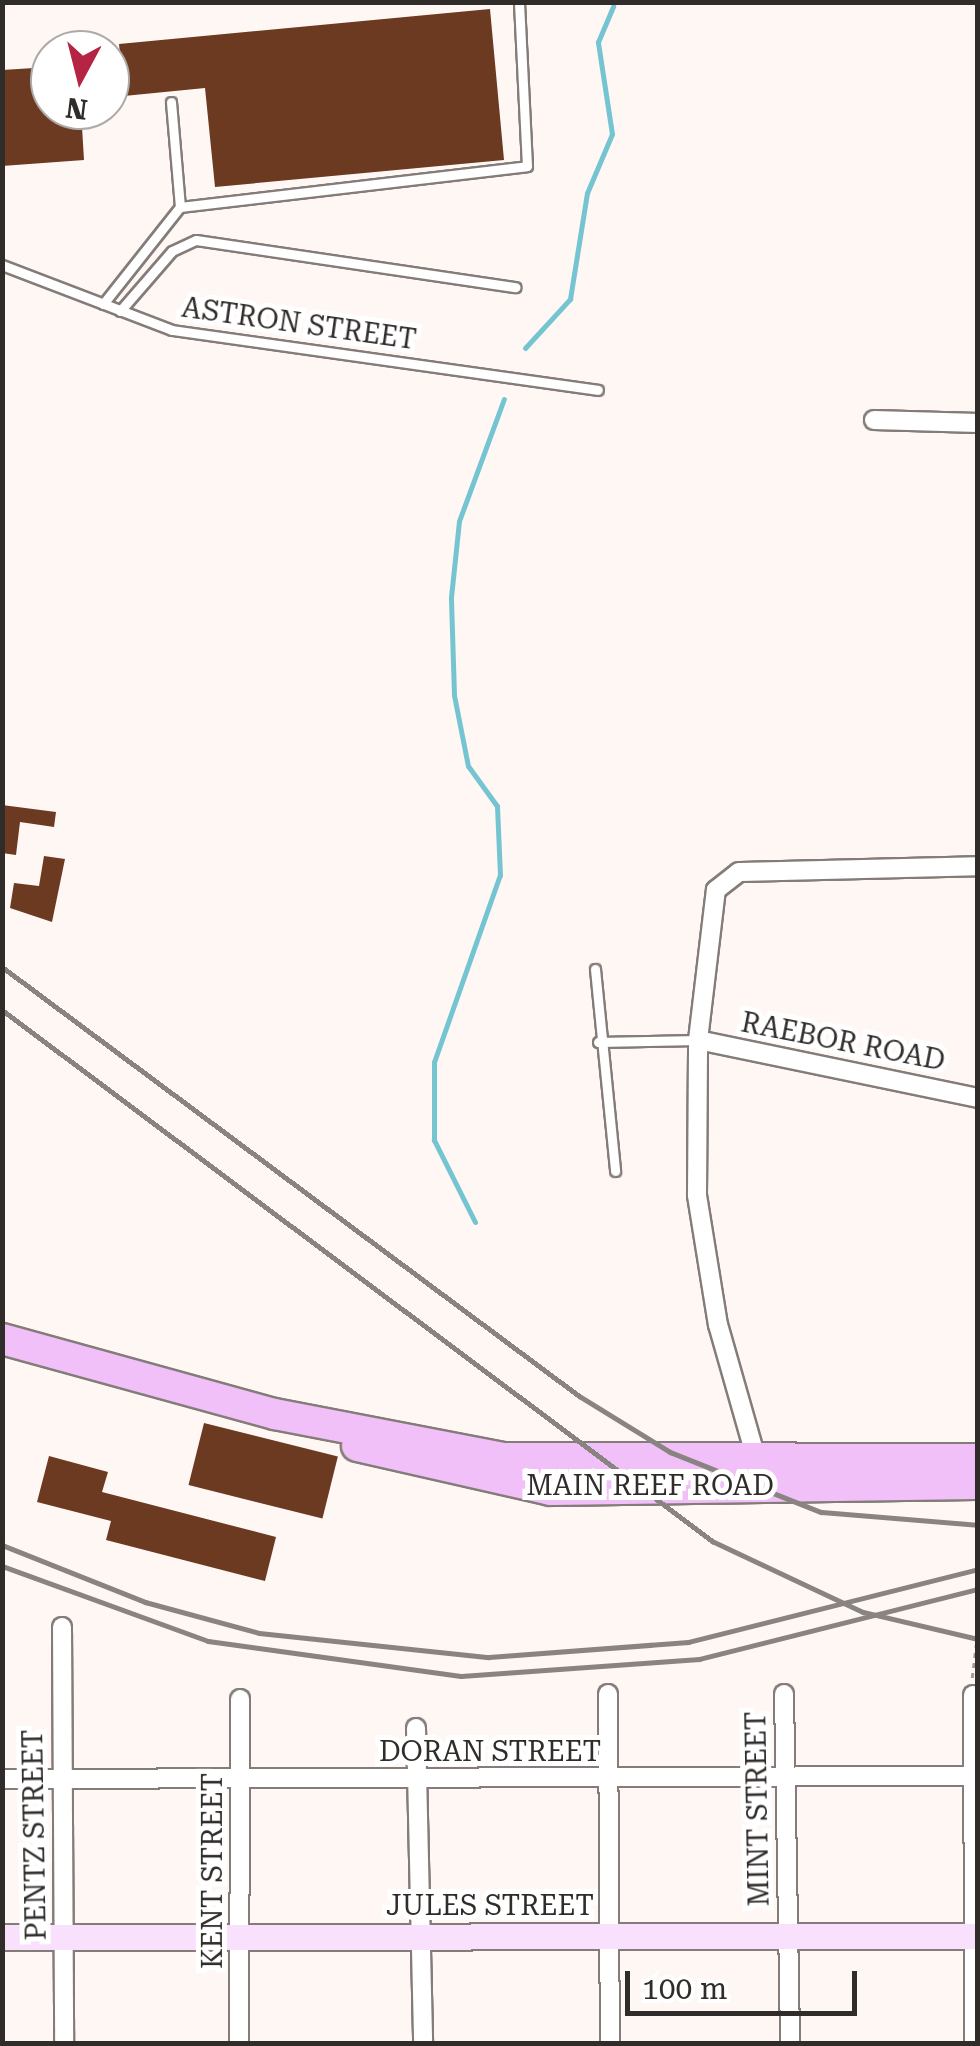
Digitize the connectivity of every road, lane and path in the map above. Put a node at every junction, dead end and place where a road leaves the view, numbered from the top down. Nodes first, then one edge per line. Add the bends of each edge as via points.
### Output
1 (518, 2) edge
2 (171, 102) dead end
3 (180, 207) junction
4 (2, 265) edge
5 (516, 287) dead end
6 (102, 304) junction
7 (120, 311) junction
8 (598, 390) dead end
9 (874, 420) dead end
10 (978, 422) edge
11 (978, 866) edge
12 (595, 969) dead end
13 (698, 1040) junction
14 (598, 1042) junction
15 (978, 1098) edge
16 (615, 1171) dead end
17 (2, 1339) edge
18 (978, 1459) edge
19 (761, 1475) junction
20 (978, 1484) edge
21 (62, 1627) dead end
22 (978, 1629) edge
23 (608, 1694) dead end
24 (784, 1694) dead end
25 (973, 1694) joint
26 (240, 1699) dead end
27 (416, 1728) dead end
28 (976, 1776) edge
29 (2, 1778) edge
30 (61, 1778) junction
31 (416, 1778) junction
32 (609, 1779) junction
33 (786, 1780) junction
34 (241, 1782) junction
35 (787, 1934) junction
36 (420, 1935) junction
37 (241, 1936) junction
38 (608, 1936) junction
39 (976, 1936) edge
40 (2, 1937) edge
41 (63, 1937) junction
42 (64, 2044) edge
43 (239, 2044) edge
44 (423, 2044) edge
45 (610, 2044) edge
46 (790, 2044) edge
47 (974, 2044) edge

1 - 3 lane via 527,166
2 - 3 lane
3 - 6 lane
4 - 6 lane, ASTRON STREET
5 - 7 lane via 196,240 172,251
6 - 7 lane, ASTRON STREET
7 - 8 lane, ASTRON STREET via 172,330
9 - 10 street
11 - 13 street via 739,872 720,881
12 - 14 lane
13 - 14 lane
13 - 15 street, RAEBOR ROAD
13 - 19 street via 704,1227 718,1325
14 - 16 lane
17 - 19 main road, MAIN REEF ROAD via 275,1414 503,1458 668,1476
18 - 19 main road, MAIN REEF ROAD
19 - 20 main road, MAIN REEF ROAD
21 - 30 street, PENTZ STREET
22 - 25 path
23 - 32 street
24 - 33 street, MINT STREET
25 - 28 street
26 - 34 street, KENT STREET
27 - 31 street
28 - 33 street, DORAN STREET
28 - 39 street
29 - 30 street, DORAN STREET
30 - 34 street, DORAN STREET
30 - 41 street, PENTZ STREET
31 - 32 street, DORAN STREET
31 - 34 street, DORAN STREET
31 - 36 street
32 - 33 street, DORAN STREET
32 - 38 street
33 - 35 street, MINT STREET
34 - 37 street, KENT STREET
35 - 38 main road, JULES STREET
35 - 39 main road, JULES STREET
35 - 46 street, MINT STREET
36 - 37 main road, JULES STREET
36 - 38 main road, JULES STREET
36 - 44 street
37 - 41 main road, JULES STREET
37 - 43 street, KENT STREET
38 - 45 street
39 - 47 street
40 - 41 main road, JULES STREET
41 - 42 street, PENTZ STREET

